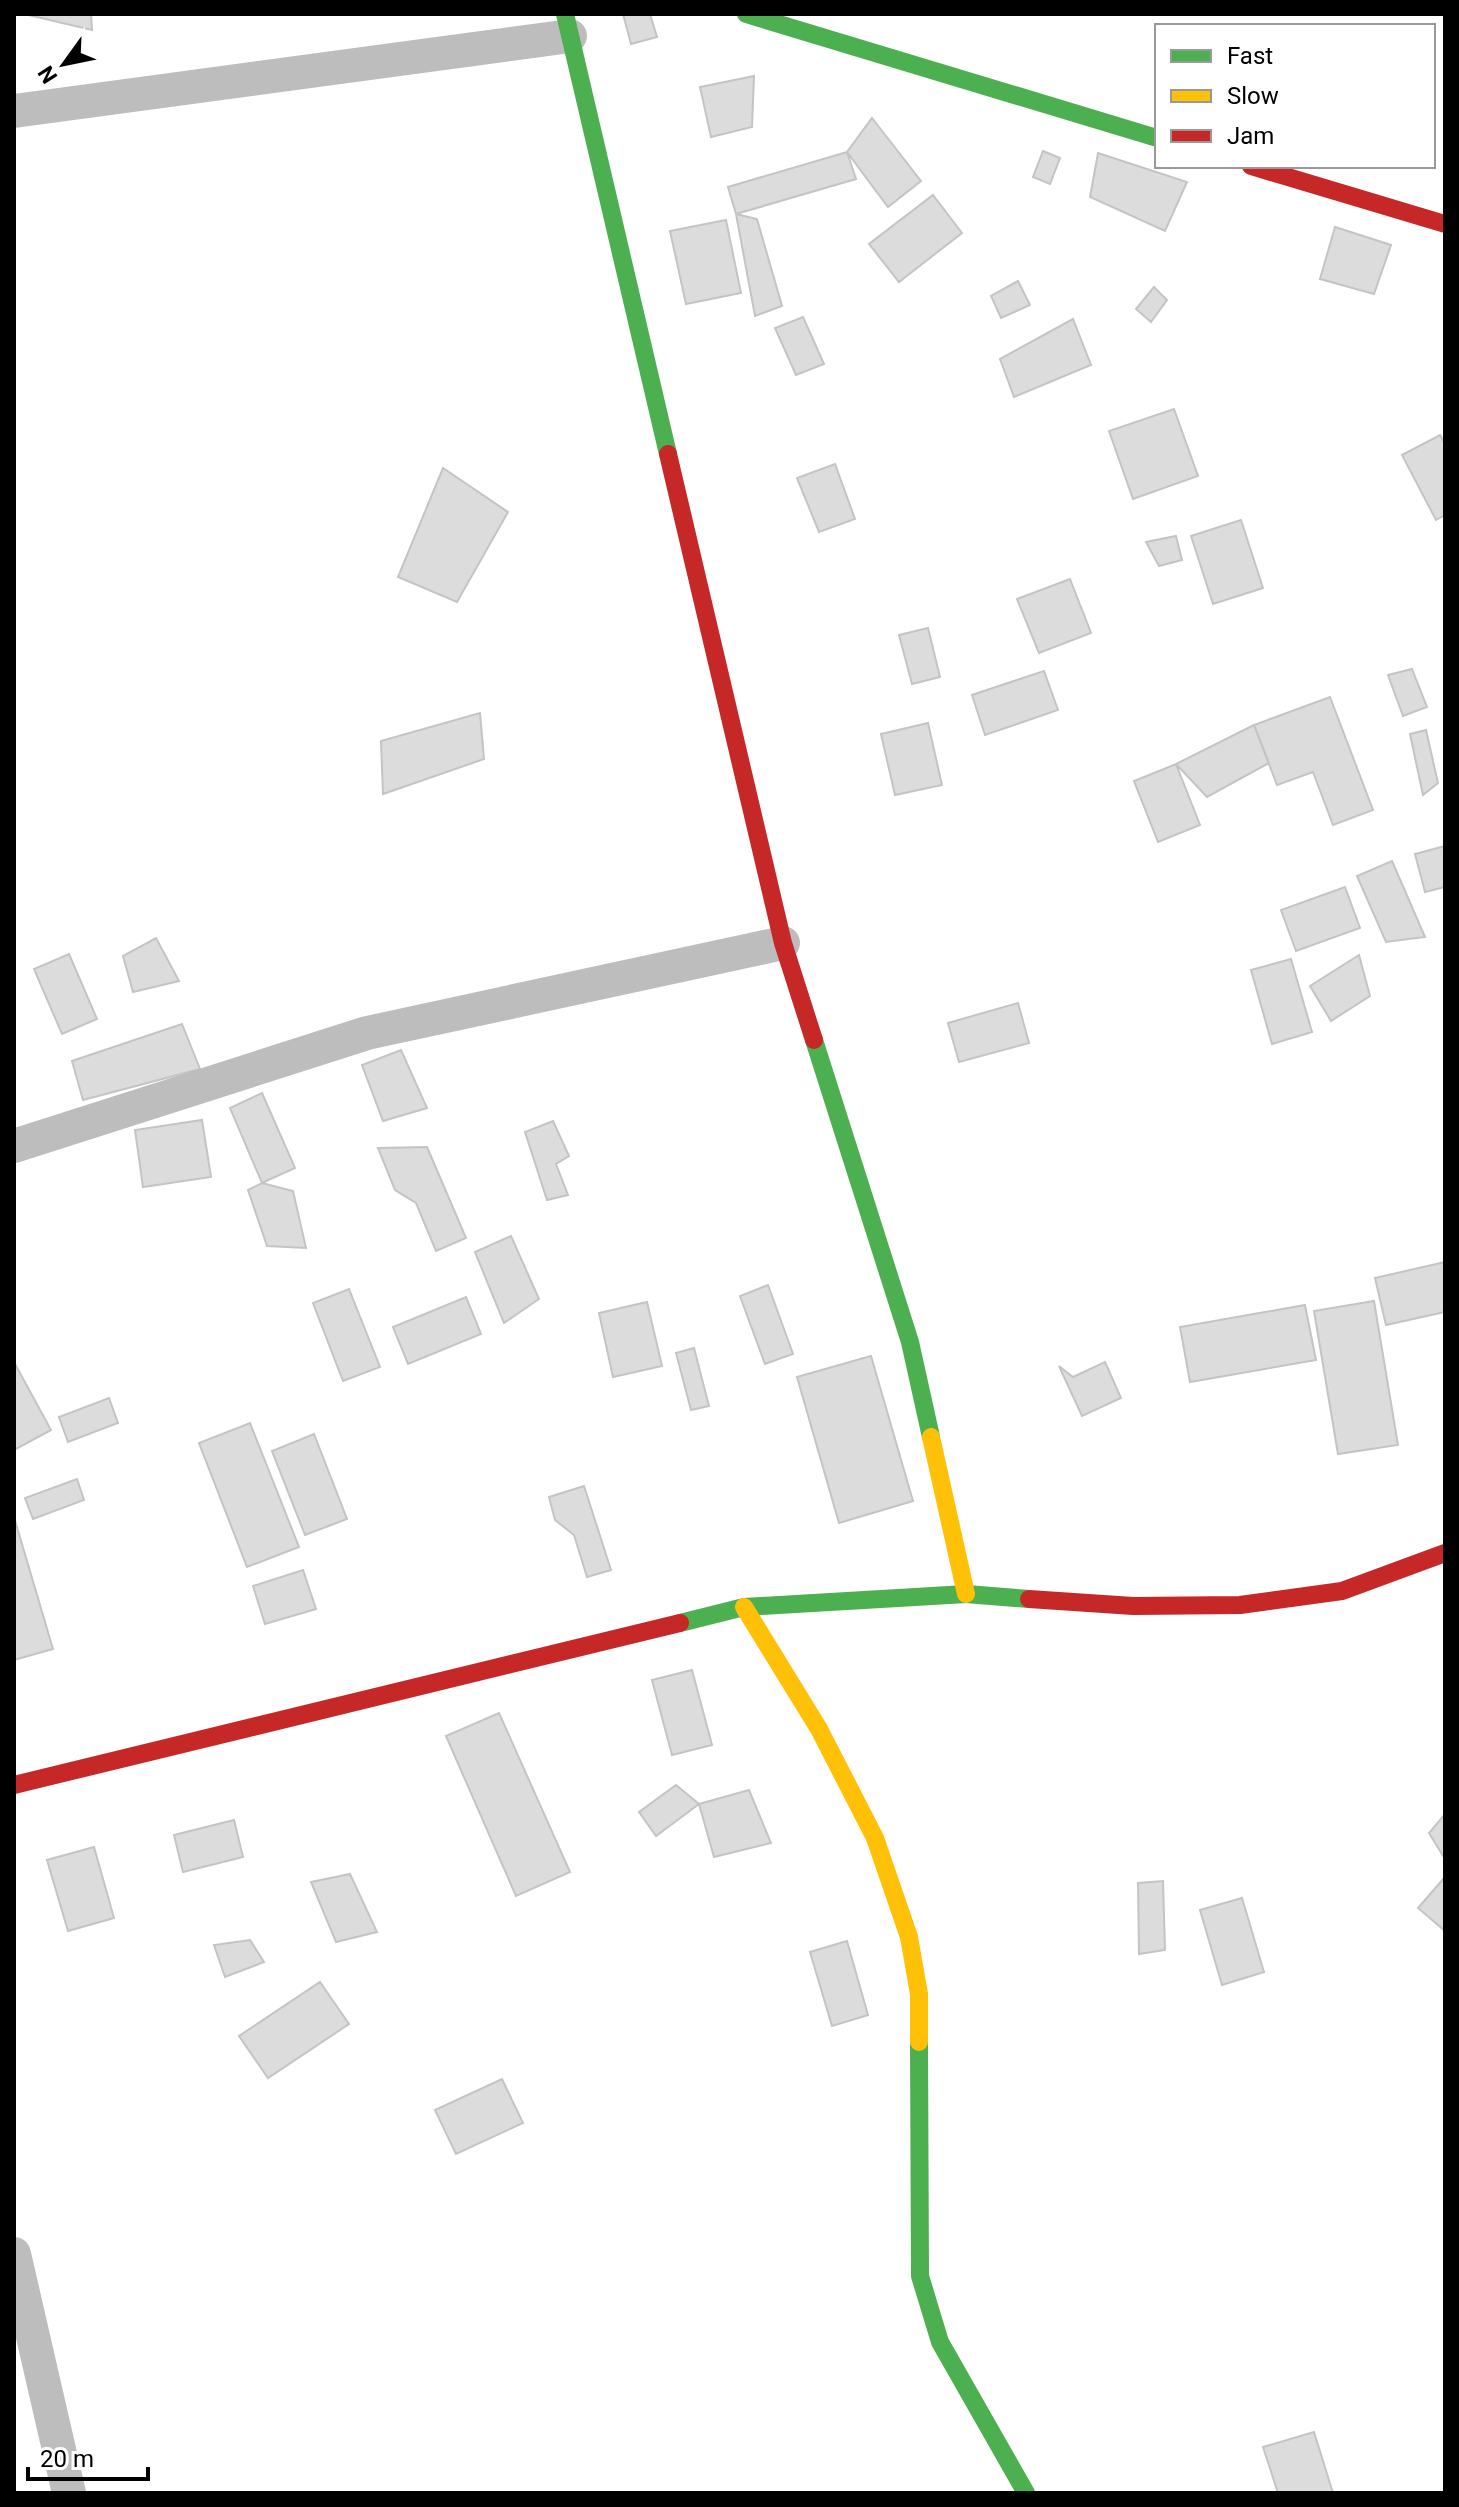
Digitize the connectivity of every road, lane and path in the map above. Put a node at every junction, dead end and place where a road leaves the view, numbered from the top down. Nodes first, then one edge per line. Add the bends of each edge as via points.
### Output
1 (754, 16) edge
2 (568, 25) edge
3 (14, 111) edge
4 (1155, 137) edge
5 (1258, 168) edge
6 (1445, 224) edge
7 (783, 943) junction
8 (14, 1146) edge
9 (1445, 1553) edge
10 (966, 1594) junction
11 (744, 1607) junction
12 (14, 1785) edge
13 (14, 2254) edge
14 (69, 2493) edge
15 (1026, 2493) edge

1 - 4 street
2 - 3 street
2 - 7 street
5 - 6 street
7 - 8 street via 367,1033
7 - 10 street via 910,1342
9 - 10 street via 1342,1591 1240,1605 1133,1606
10 - 11 street
11 - 12 street
11 - 15 street via 819,1729 875,1838 909,1937 919,1994 920,2276 940,2342
13 - 14 street

